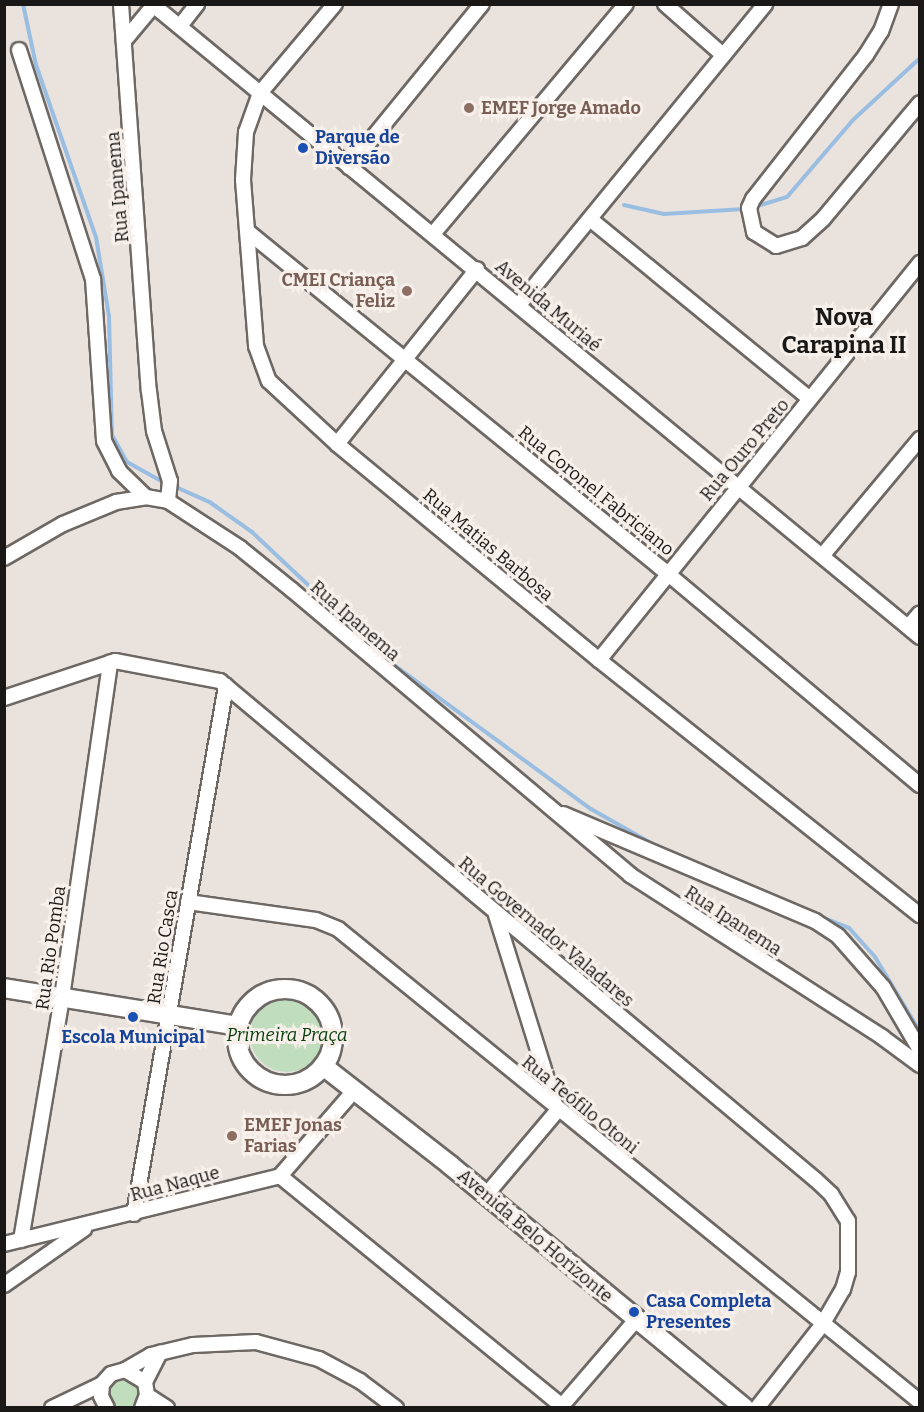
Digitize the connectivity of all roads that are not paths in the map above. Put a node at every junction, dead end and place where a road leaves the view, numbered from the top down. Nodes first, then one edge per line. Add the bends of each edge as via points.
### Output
1 (121, 4) edge
2 (197, 4) edge
3 (335, 4) edge
4 (482, 4) edge
5 (626, 4) edge
6 (665, 4) edge
7 (765, 4) edge
8 (891, 4) edge
9 (153, 5) edge
10 (180, 26) junction
11 (124, 41) junction
12 (19, 50) dead end
13 (722, 54) junction
14 (260, 93) junction
15 (920, 103) edge
16 (349, 167) junction
17 (590, 219) junction
18 (247, 231) junction
19 (433, 234) junction
20 (920, 263) edge
21 (477, 269) junction
22 (519, 305) junction
23 (405, 357) junction
24 (810, 399) junction
25 (920, 439) edge
26 (337, 444) junction
27 (737, 486) junction
28 (146, 497) junction
29 (168, 501) junction
30 (822, 556) junction
31 (4, 558) edge
32 (668, 573) junction
33 (920, 613) edge
34 (908, 627) junction
35 (920, 637) edge
36 (598, 660) junction
37 (110, 662) junction
38 (226, 686) junction
39 (4, 698) edge
40 (920, 785) edge
41 (552, 810) junction
42 (188, 902) junction
43 (496, 915) junction
44 (920, 915) edge
45 (4, 988) edge
46 (62, 997) junction
47 (170, 1015) junction
48 (238, 1026) junction
49 (920, 1050) edge
50 (920, 1065) edge
51 (323, 1066) junction
52 (354, 1091) junction
53 (557, 1111) junction
54 (280, 1176) junction
55 (486, 1195) junction
56 (134, 1214) junction
57 (88, 1226) junction
58 (21, 1240) junction
59 (4, 1244) edge
60 (4, 1286) edge
61 (636, 1320) junction
62 (822, 1325) junction
63 (160, 1353) junction
64 (125, 1370) junction
65 (102, 1384) junction
66 (144, 1395) edge
67 (920, 1402) edge
68 (52, 1407) edge
69 (107, 1407) edge
70 (167, 1407) edge
71 (396, 1407) edge
72 (562, 1407) edge
73 (745, 1407) edge
74 (757, 1407) edge

1 - 11 street, Rua Ipanema
2 - 10 street
3 - 14 street, Rua Matias Barbosa
4 - 16 street
5 - 19 street
6 - 13 street
7 - 13 street
8 - 15 street via 866,55 770,173 753,200 750,220 754,232 776,246 802,238 823,219
9 - 10 street, Avenida Muriaé
9 - 11 street
10 - 14 street, Avenida Muriaé
11 - 29 street, Rua Ipanema via 149,391 154,431 170,481
12 - 28 street via 93,279 104,441 119,471
13 - 17 street
14 - 16 street, Avenida Muriaé
14 - 18 street, Rua Matias Barbosa via 250,115 243,155
16 - 19 street, Avenida Muriaé
17 - 22 street
17 - 24 street
18 - 23 street, Rua Coronel Fabriciano
18 - 26 street, Rua Matias Barbosa via 256,346 262,371 280,394
19 - 21 street, Avenida Muriaé
20 - 24 street, Rua Ouro Preto
21 - 22 street, Avenida Muriaé
21 - 23 street
22 - 27 street, Avenida Muriaé
23 - 26 street
23 - 32 street, Rua Coronel Fabriciano
24 - 27 street, Rua Ouro Preto
25 - 30 street
26 - 36 street, Rua Matias Barbosa
27 - 30 street, Avenida Muriaé
27 - 32 street, Rua Ouro Preto
28 - 29 street
28 - 31 street via 116,502 63,524
29 - 41 street, Rua Ipanema via 240,548
30 - 34 street, Avenida Muriaé
32 - 36 street, Rua Ouro Preto
32 - 40 street, Rua Coronel Fabriciano
33 - 34 street
34 - 35 street, Avenida Muriaé
36 - 44 street, Rua Matias Barbosa
37 - 38 street, Rua Governador Valadares via 213,678
37 - 39 street, Rua Governador Valadares
37 - 46 street, Rua Rio Pomba
38 - 42 street, Rua Rio Casca
38 - 43 street, Rua Governador Valadares
41 - 49 street via 806,917 838,936 883,987
41 - 50 street, Rua Ipanema via 630,875
42 - 47 street, Rua Rio Casca
42 - 53 street, Rua Teófilo Otoni via 316,920 338,929
43 - 53 street
43 - 62 street, Rua Governador Valadares via 831,1194 848,1221 850,1256 843,1289
45 - 46 street
46 - 47 street
46 - 58 street, Rua Rio Pomba
47 - 48 street
47 - 56 street, Rua Rio Casca
48 - 51 street via 237,1040 244,1060 258,1076 271,1083 300,1082
48 - 51 street via 246,1009 259,996 282,989 306,993 325,1009 333,1032 330,1056
51 - 52 street, Avenida Belo Horizonte
52 - 54 street
52 - 55 street, Avenida Belo Horizonte
53 - 55 street
53 - 62 street, Rua Teófilo Otoni
54 - 56 street, Rua Naque
54 - 72 street
55 - 61 street, Avenida Belo Horizonte
56 - 57 street, Rua Naque
57 - 58 street, Rua Naque
57 - 60 street
58 - 59 street, Rua Naque
61 - 72 street
61 - 73 street, Avenida Belo Horizonte
62 - 67 street, Rua Teófilo Otoni
62 - 74 street, Rua Governador Valadares
63 - 64 street
63 - 66 street
63 - 71 street via 226,1341 289,1348 360,1381
64 - 65 street via 111,1374
64 - 66 street
65 - 68 street
65 - 69 street via 101,1396
66 - 70 street

